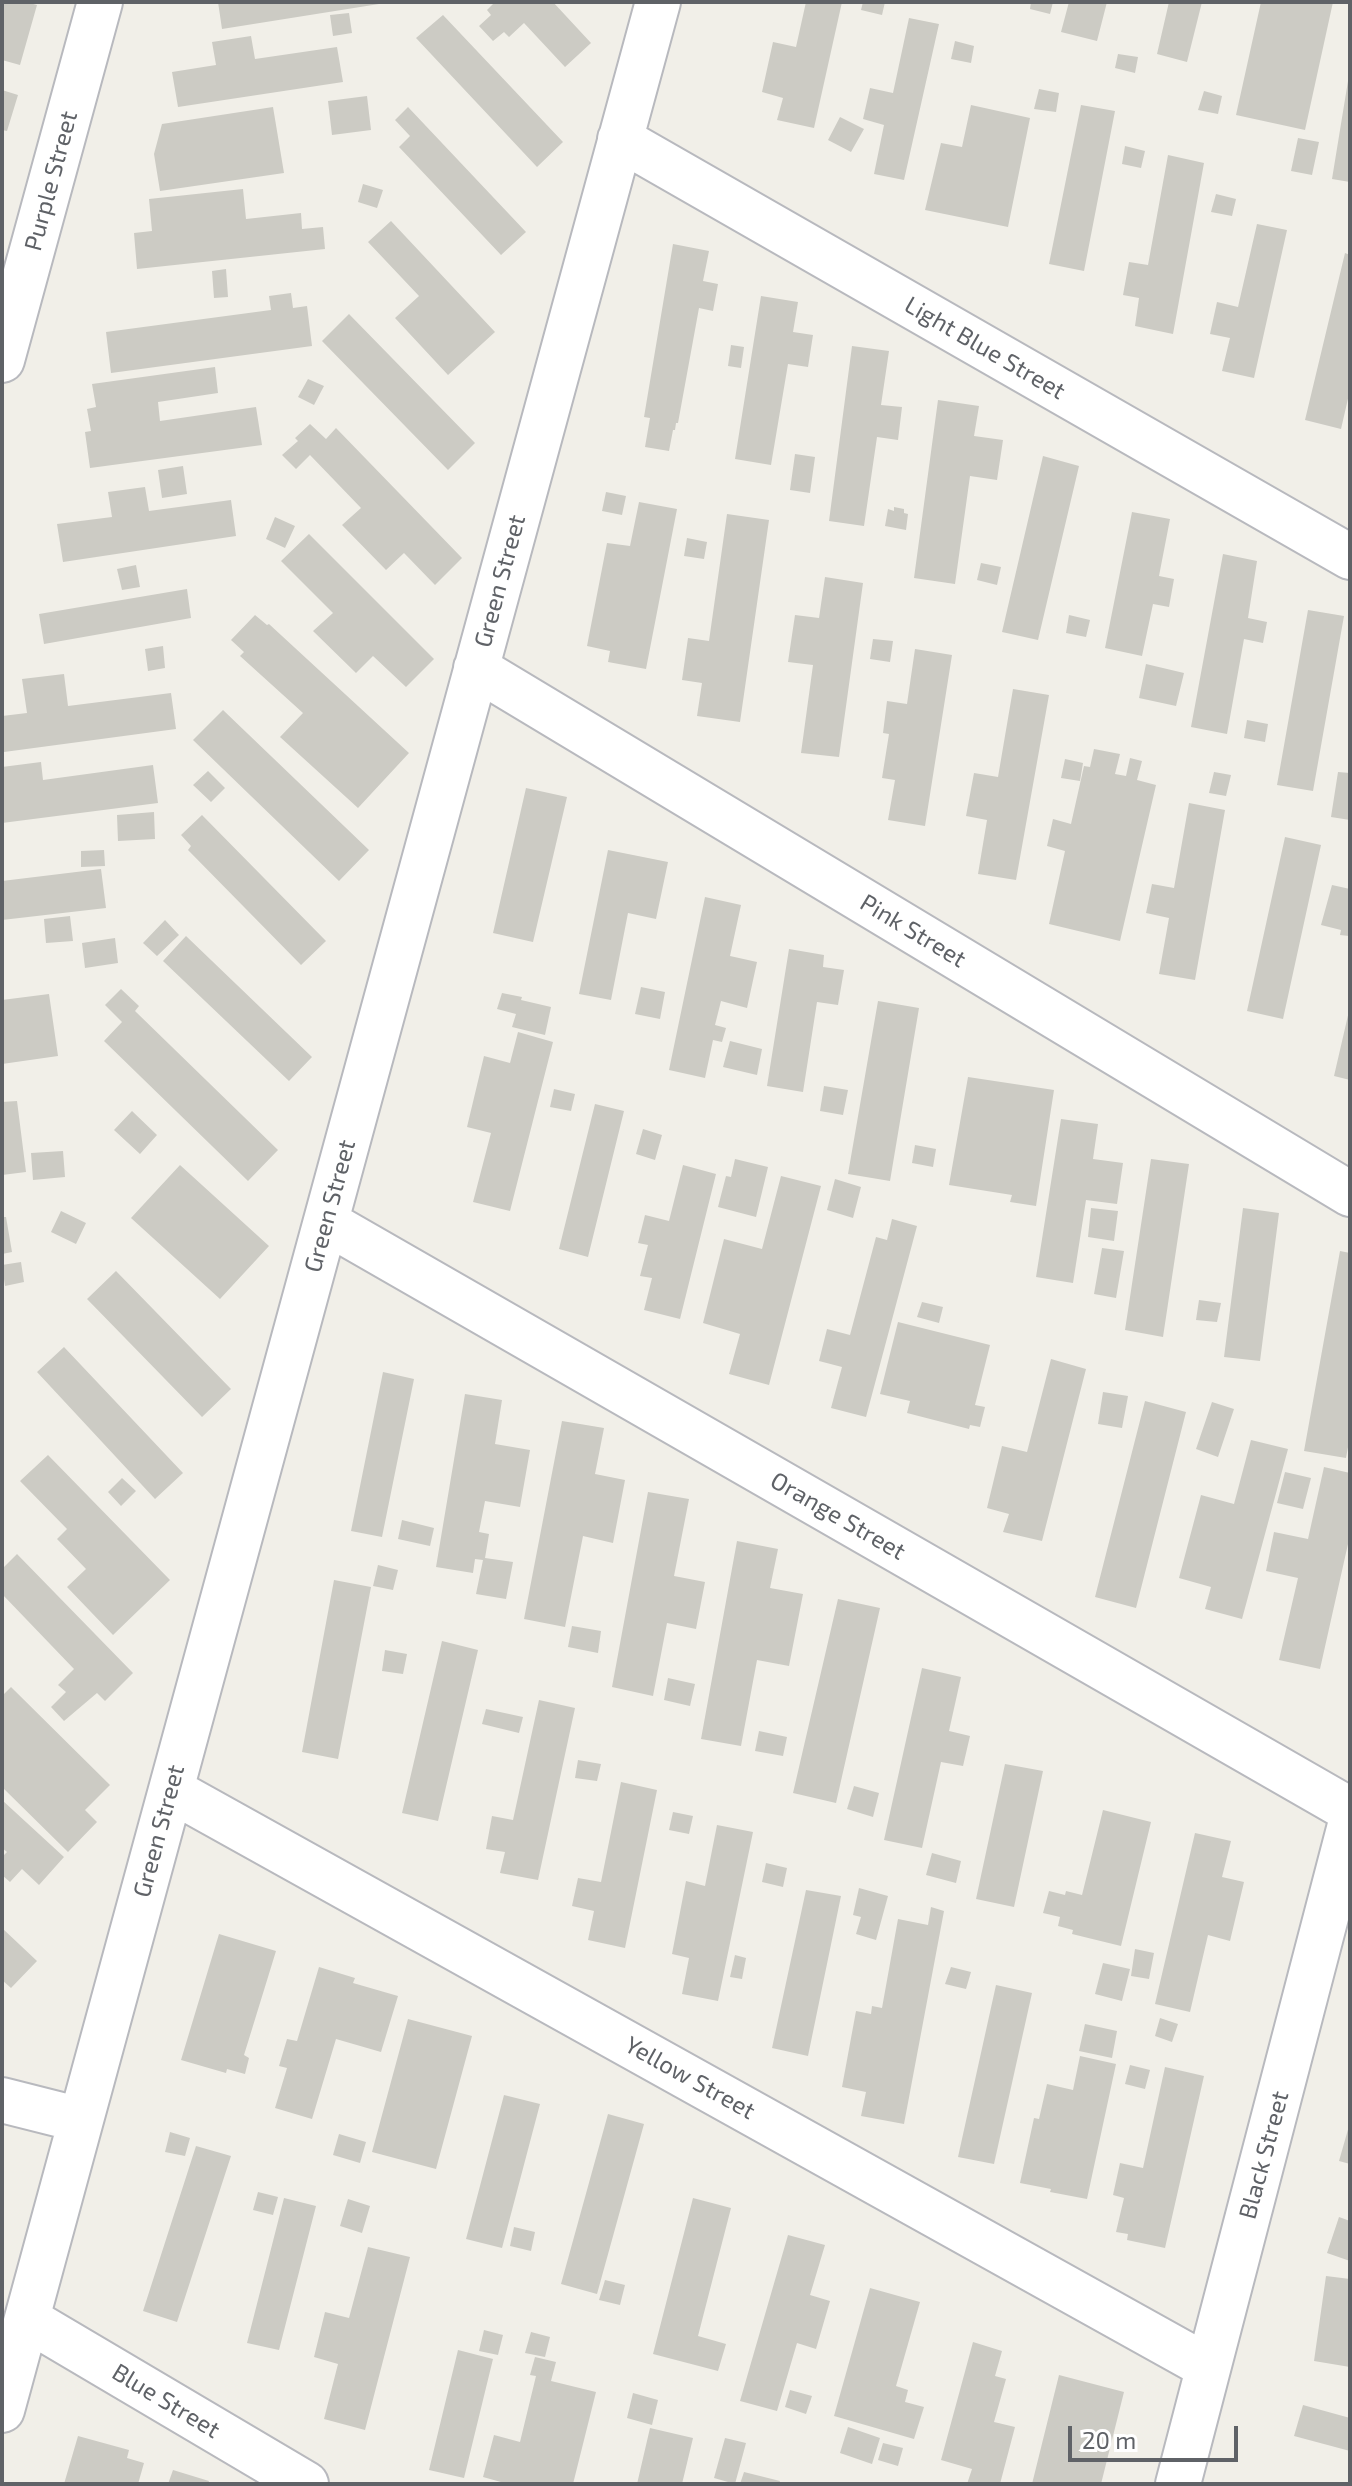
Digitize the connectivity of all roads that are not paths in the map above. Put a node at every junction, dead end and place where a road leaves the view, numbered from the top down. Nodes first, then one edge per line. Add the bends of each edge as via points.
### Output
1 (100, 2) edge
2 (658, 2) edge
3 (620, 139) junction
4 (2, 360) edge
5 (1350, 557) edge
6 (476, 668) junction
7 (1350, 1194) edge
8 (326, 1222) junction
9 (171, 1790) junction
10 (1350, 1810) edge
11 (1350, 1825) edge
12 (2, 2100) edge
13 (81, 2120) junction
14 (27, 2319) junction
15 (1208, 2367) junction
16 (2, 2410) edge
17 (306, 2484) edge
18 (1178, 2484) edge

1 - 4 street, Purple Street
2 - 3 street, Green Street
3 - 5 street, Light Blue Street
3 - 6 street, Green Street
6 - 7 street, Pink Street
6 - 8 street, Green Street
8 - 9 street, Green Street
8 - 10 street, Orange Street
9 - 13 street, Green Street
9 - 15 street, Yellow Street
11 - 15 street, Black Street
12 - 13 street
13 - 14 street, Green Street
14 - 16 street, Green Street
14 - 17 street, Blue Street
15 - 18 street, Black Street

